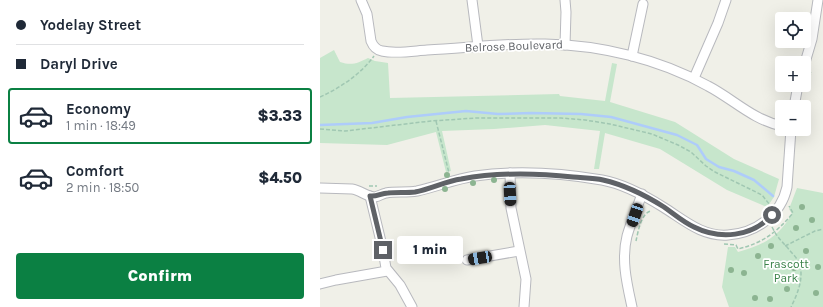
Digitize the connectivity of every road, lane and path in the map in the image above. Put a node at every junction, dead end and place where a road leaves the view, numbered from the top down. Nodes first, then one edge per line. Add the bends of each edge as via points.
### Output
1 (361, 0) edge
2 (472, 0) edge
3 (565, 0) edge
4 (726, 0) edge
5 (818, 0) edge
6 (643, 4) dead end
7 (565, 45) junction
8 (478, 46) junction
9 (379, 50) junction
10 (632, 56) junction
11 (807, 56) edge
12 (694, 78) junction
13 (320, 97) edge
14 (436, 120) junction
15 (775, 124) edge
16 (320, 129) edge
17 (791, 136) edge
18 (510, 173) junction
19 (450, 181) junction
20 (364, 184) dead end
21 (382, 186) dead end
22 (320, 188) edge
23 (642, 194) junction
24 (370, 196) junction
25 (776, 211) junction
26 (769, 219) junction
27 (823, 229) edge
28 (785, 246) junction
29 (519, 251) junction
30 (467, 260) dead end
31 (387, 271) junction
32 (320, 284) edge
33 (412, 307) edge
34 (524, 307) edge
35 (632, 307) edge
36 (791, 307) edge

1 - 9 street via 368,18 371,41
2 - 8 street
3 - 7 street
4 - 12 street
5 - 11 street
6 - 10 street
7 - 8 street, Belrose Boulevard
7 - 10 street, Belrose Boulevard
8 - 9 street, Belrose Boulevard via 412,51
9 - 13 path via 359,74
10 - 12 street, Belrose Boulevard via 664,65
12 - 15 street, Belrose Boulevard via 749,113
14 - 16 path via 345,131
14 - 19 path
14 - 25 path via 561,118 610,124 652,134 691,152 715,172 762,194
17 - 25 street via 787,187
18 - 19 street
18 - 23 street via 603,180
18 - 29 street via 511,208
19 - 24 street via 416,191
20 - 21 path
22 - 24 street via 357,189
23 - 26 street via 694,227 714,234 744,233
23 - 35 street via 627,236 625,250 625,274
24 - 31 street
25 - 26 street
26 - 28 path via 776,235
27 - 28 path
28 - 36 path via 797,258 801,267 799,288
29 - 30 street
29 - 34 street via 526,279
31 - 32 street
31 - 33 street via 394,277

